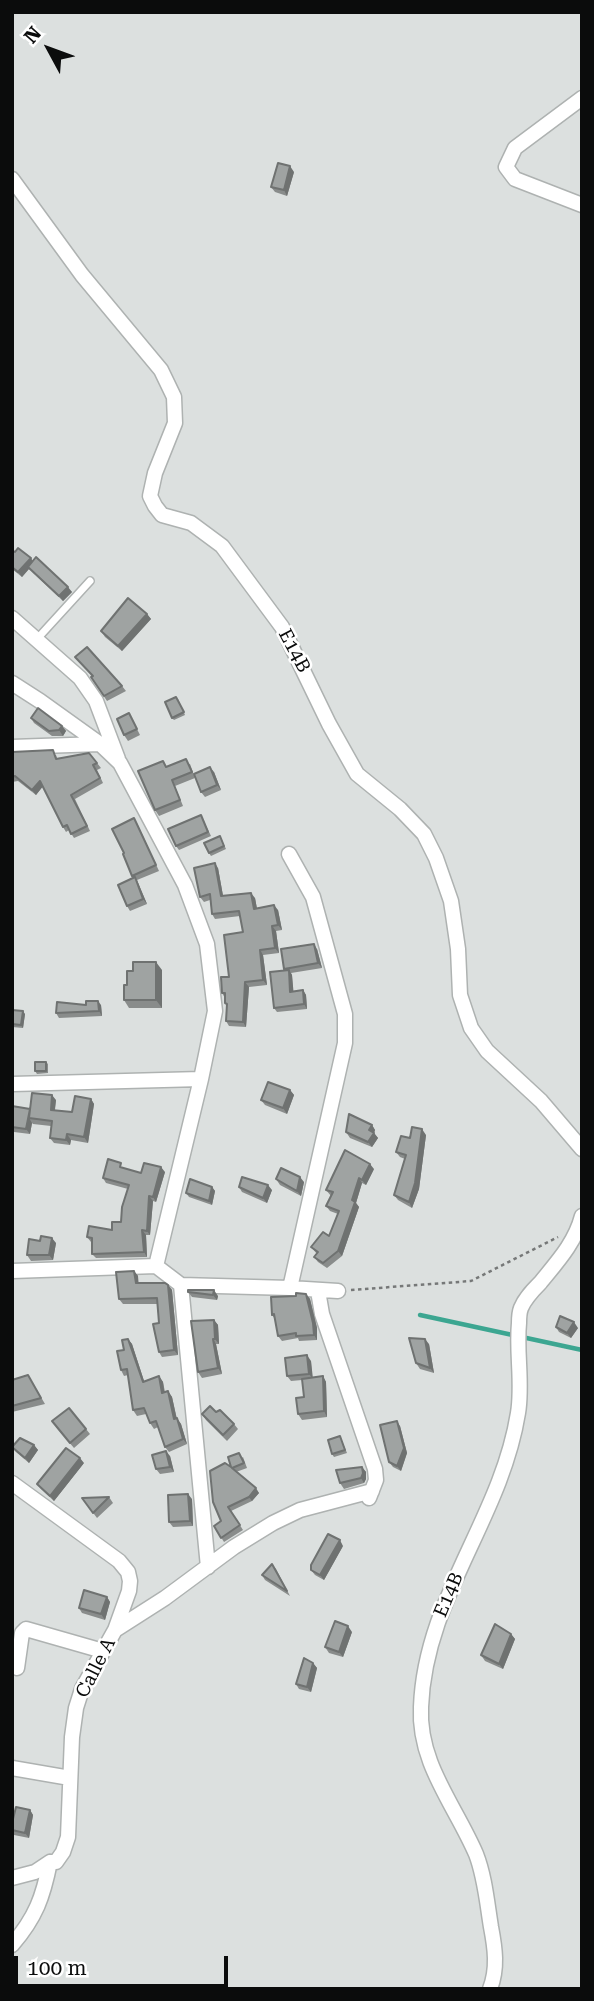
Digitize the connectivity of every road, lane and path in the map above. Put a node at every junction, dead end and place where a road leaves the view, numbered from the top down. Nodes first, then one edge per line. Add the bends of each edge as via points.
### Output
1 (582, 98) edge
2 (12, 179) edge
3 (582, 205) edge
4 (90, 581) dead end
5 (12, 618) edge
6 (37, 640) junction
7 (12, 683) edge
8 (100, 744) junction
9 (12, 747) edge
10 (120, 763) junction
11 (289, 854) dead end
12 (201, 1079) junction
13 (12, 1084) edge
14 (582, 1149) edge
15 (580, 1222) edge
16 (156, 1266) junction
17 (12, 1271) edge
18 (181, 1285) junction
19 (290, 1287) junction
20 (318, 1291) junction
21 (338, 1291) joint
22 (12, 1483) edge
23 (208, 1567) junction
24 (115, 1630) junction
25 (103, 1651) junction
26 (17, 1668) dead end
27 (12, 1768) edge
28 (70, 1778) junction
29 (50, 1861) junction
30 (12, 1878) edge
31 (12, 1945) edge
32 (490, 1989) edge

1 - 3 street via 515,148 506,167 515,179
2 - 14 street, E14B via 160,370 174,397 176,424 150,496 155,506 162,514 191,523 222,546 282,627 357,774 424,834 451,901 460,995 471,1028 486,1051 541,1101
4 - 6 lane
5 - 6 street
6 - 10 street via 80,678 96,701
7 - 8 street
8 - 9 street
8 - 10 street
10 - 12 street via 185,885 207,944 215,1011
11 - 19 street via 313,897 345,1014 345,1043
12 - 13 street
12 - 16 street
15 - 21 path via 471,1281
15 - 32 street, E14B via 559,1261 520,1310 521,1384 512,1445 500,1483 452,1584 422,1680 420,1711 427,1757 476,1855 485,1891 495,1953 496,1975
16 - 17 street
16 - 18 street
18 - 19 street
18 - 23 street
19 - 20 street
20 - 21 street
20 - 23 street via 375,1469 371,1495 300,1510
22 - 24 street, Calle A via 124,1566 129,1591
23 - 24 street
24 - 25 street, Calle A
25 - 26 street via 26,1629
25 - 28 street, Calle A via 76,1708
27 - 28 street
28 - 29 street, Calle A via 68,1837 63,1852 55,1862
29 - 30 street, Calle A via 35,1872
29 - 31 street via 43,1895

